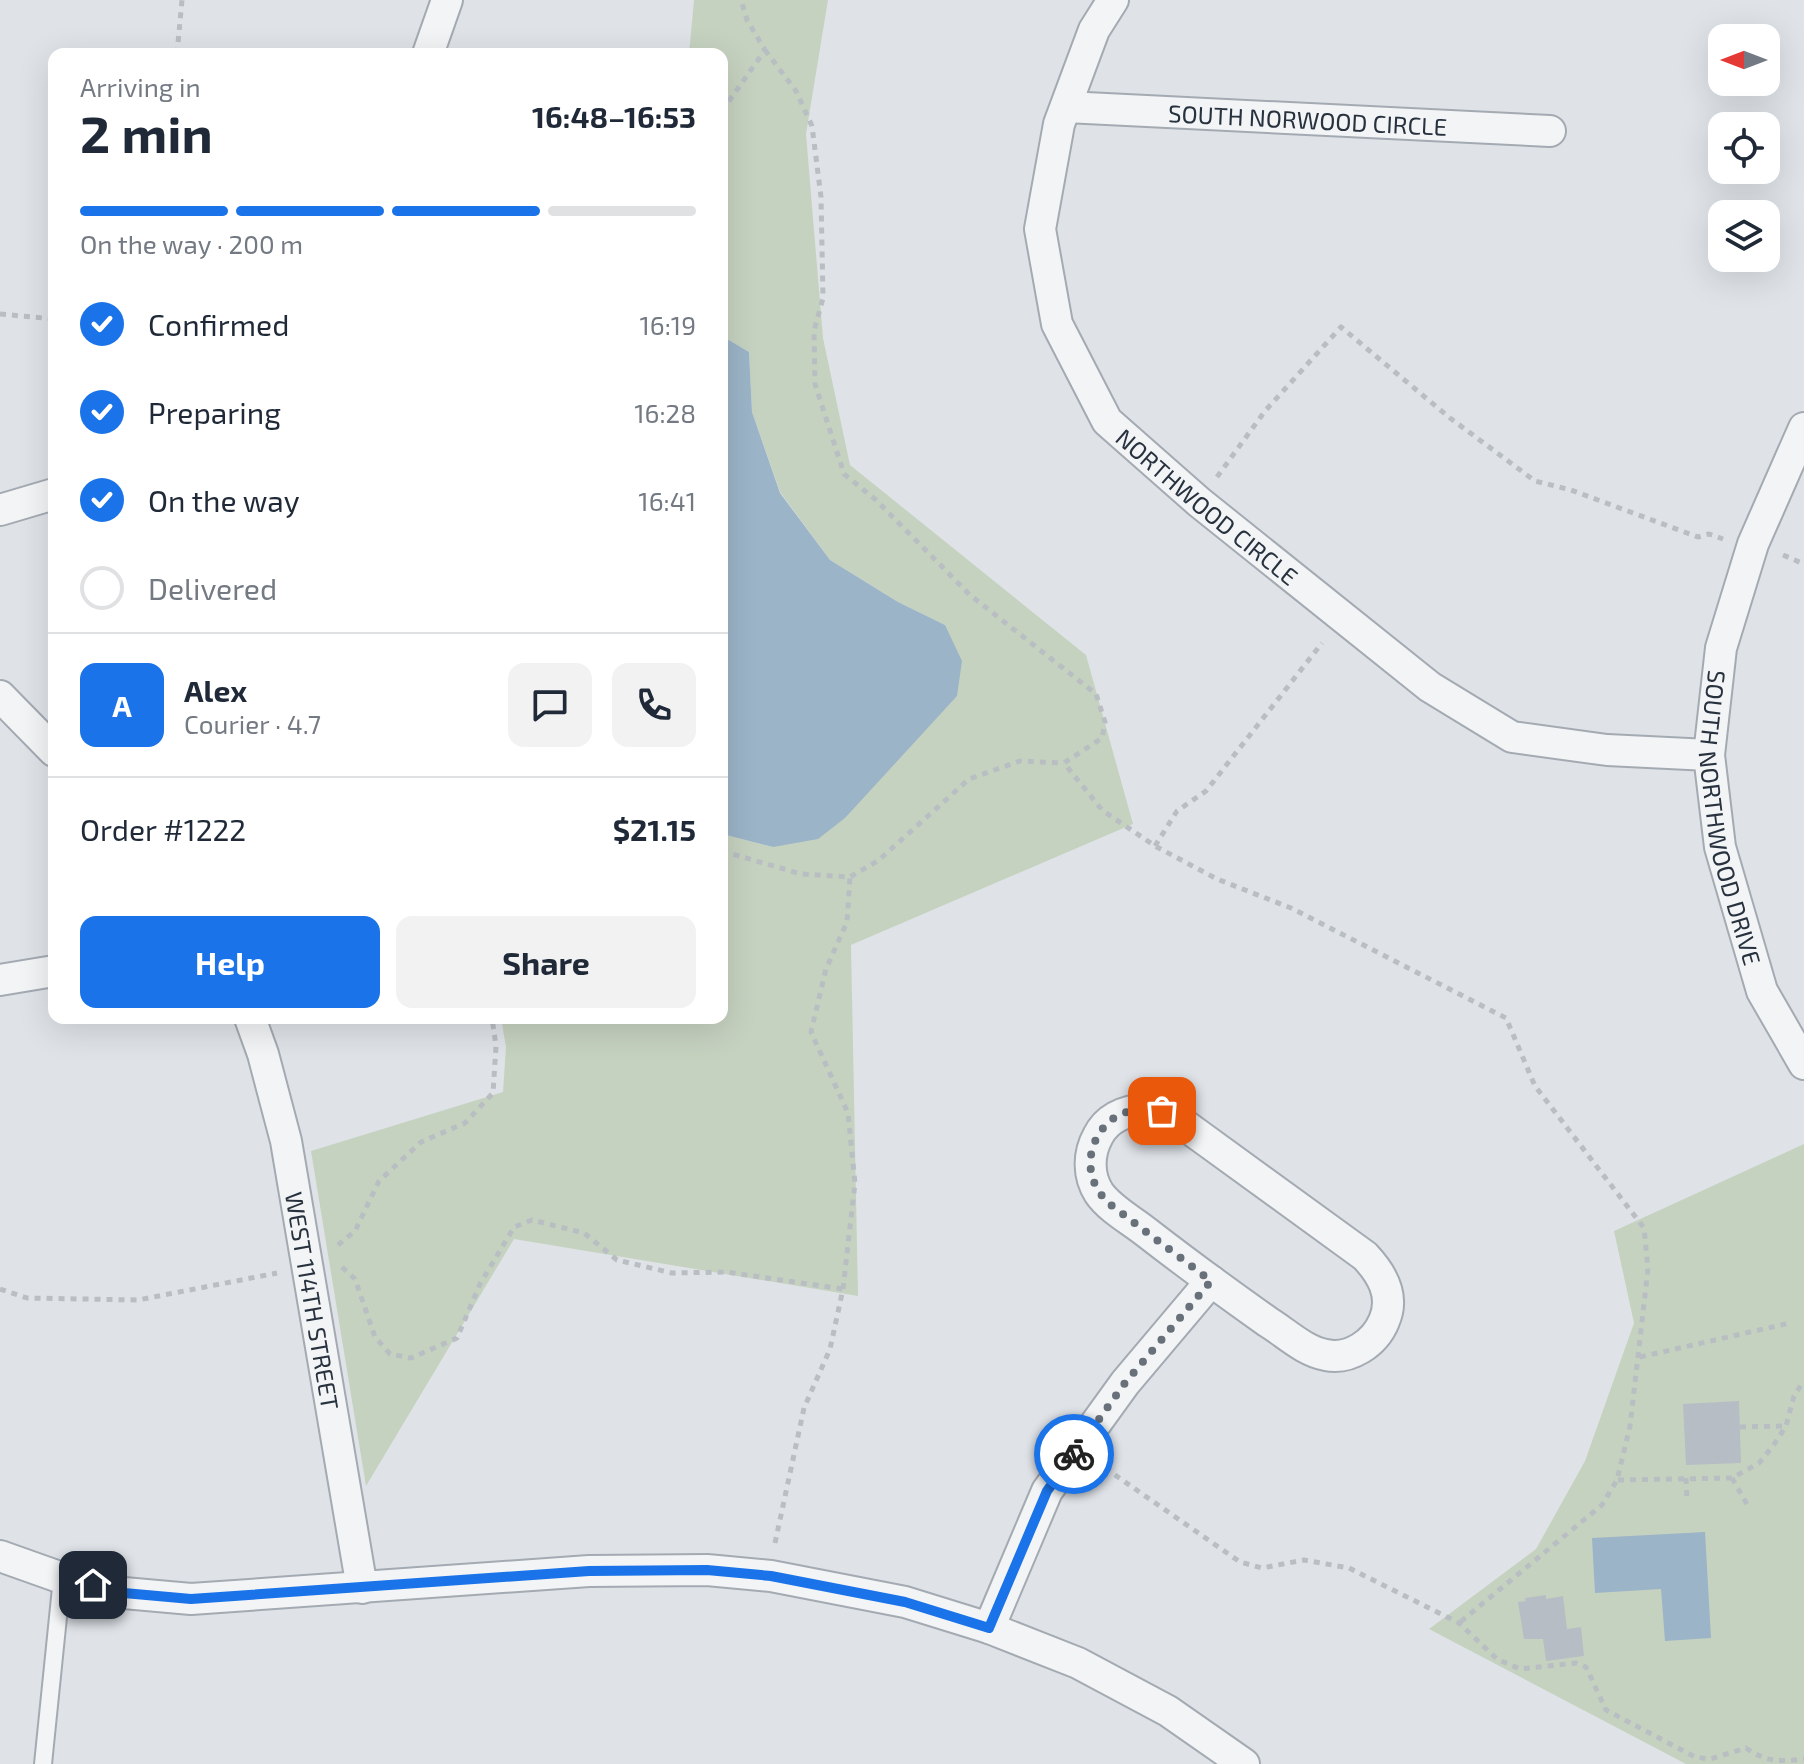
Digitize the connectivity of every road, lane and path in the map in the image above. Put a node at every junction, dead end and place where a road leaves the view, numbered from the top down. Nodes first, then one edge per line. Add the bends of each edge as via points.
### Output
1 (182, 0) edge
2 (447, 0) edge
3 (741, 0) edge
4 (1113, 0) edge
5 (178, 48) edge
6 (430, 48) edge
7 (765, 50) junction
8 (728, 102) edge
9 (1066, 107) junction
10 (1550, 131) dead end
11 (0, 314) edge
12 (48, 318) edge
13 (1804, 428) edge
14 (48, 496) edge
15 (1199, 502) junction
16 (0, 510) edge
17 (1753, 544) junction
18 (1804, 564) edge
19 (1342, 617) junction
20 (0, 696) edge
21 (48, 745) edge
22 (1709, 755) junction
23 (1064, 763) junction
24 (1155, 846) junction
25 (728, 853) edge
26 (850, 877) junction
27 (48, 972) edge
28 (0, 980) edge
29 (252, 1024) edge
30 (493, 1024) edge
31 (1804, 1064) edge
32 (318, 1257) junction
33 (1211, 1281) junction
34 (0, 1289) edge
35 (843, 1289) junction
36 (1790, 1323) dead end
37 (1640, 1357) junction
38 (1801, 1385) dead end
39 (1786, 1426) junction
40 (1740, 1427) dead end
41 (1086, 1438) junction
42 (1686, 1478) junction
43 (1732, 1478) junction
44 (1617, 1480) junction
45 (1687, 1502) dead end
46 (1748, 1506) dead end
47 (0, 1556) edge
48 (771, 1576) junction
49 (62, 1578) junction
50 (362, 1588) junction
51 (1459, 1623) junction
52 (989, 1628) junction
53 (1804, 1759) edge
54 (43, 1764) edge
55 (1244, 1764) edge

1 - 5 path
2 - 6 street
3 - 7 path
4 - 9 street, NORTHWOOD CIRCLE via 1094,30
7 - 8 path
7 - 23 path via 796,91 812,126 821,197 823,298 814,331 815,384 844,474 970,595 1096,694 1105,722 1102,738
9 - 10 street, SOUTH NORWOOD CIRCLE
9 - 15 street, NORTHWOOD CIRCLE via 1040,229 1057,324 1107,421
11 - 12 path
13 - 17 street, SOUTH NORTHWOOD DRIVE
14 - 16 street
15 - 17 path via 1265,411 1341,327 1535,481 1698,537 1709,534
15 - 19 street, NORTHWOOD CIRCLE
17 - 18 path
17 - 22 street, SOUTH NORTHWOOD DRIVE via 1721,648
19 - 22 street, NORTHWOOD CIRCLE via 1430,687 1512,737 1607,750
19 - 24 path via 1206,791 1177,811
20 - 21 street
22 - 31 street, SOUTH NORTHWOOD DRIVE via 1720,847 1762,991
23 - 24 path via 1102,810
23 - 26 path via 1020,761 969,779 879,860
24 - 37 path via 1217,879 1291,908 1506,1018 1535,1086 1644,1228 1648,1269
25 - 26 path via 801,874
26 - 35 path via 847,922 826,969 811,1032 848,1113 855,1183
27 - 28 street
29 - 32 street, WEST 114TH STREET
30 - 32 path via 493,1093 465,1123 421,1142 379,1181 355,1231
32 - 34 path via 280,1272 138,1300 27,1298
32 - 35 path via 355,1279 375,1337 390,1354 411,1358 457,1338 480,1284 514,1227 532,1220 584,1233 617,1260 672,1273 726,1272
32 - 50 street, WEST 114TH STREET
33 - 33 street via 1098,1192 1090,1162 1093,1146 1100,1131 1121,1114 1148,1109 1175,1118 1365,1256 1386,1286 1385,1321 1362,1349 1327,1356 1307,1349
33 - 41 street
35 - 48 path via 830,1349 804,1408
36 - 37 path
37 - 44 path
38 - 39 path
39 - 40 path
39 - 43 path via 1759,1463
41 - 51 path via 1101,1465 1240,1562 1262,1568 1304,1560 1349,1568
41 - 52 street via 1047,1491
42 - 43 path
42 - 44 path
42 - 45 path
43 - 46 path
44 - 51 path via 1602,1505
47 - 49 street
48 - 50 street via 707,1570 589,1571
48 - 52 street via 905,1602
49 - 50 street via 124,1593 191,1599
49 - 54 lane
51 - 53 path via 1497,1659 1520,1669 1576,1663 1586,1667 1606,1710 1695,1757 1710,1759 1746,1748 1775,1762
52 - 55 street via 1078,1663 1155,1704

